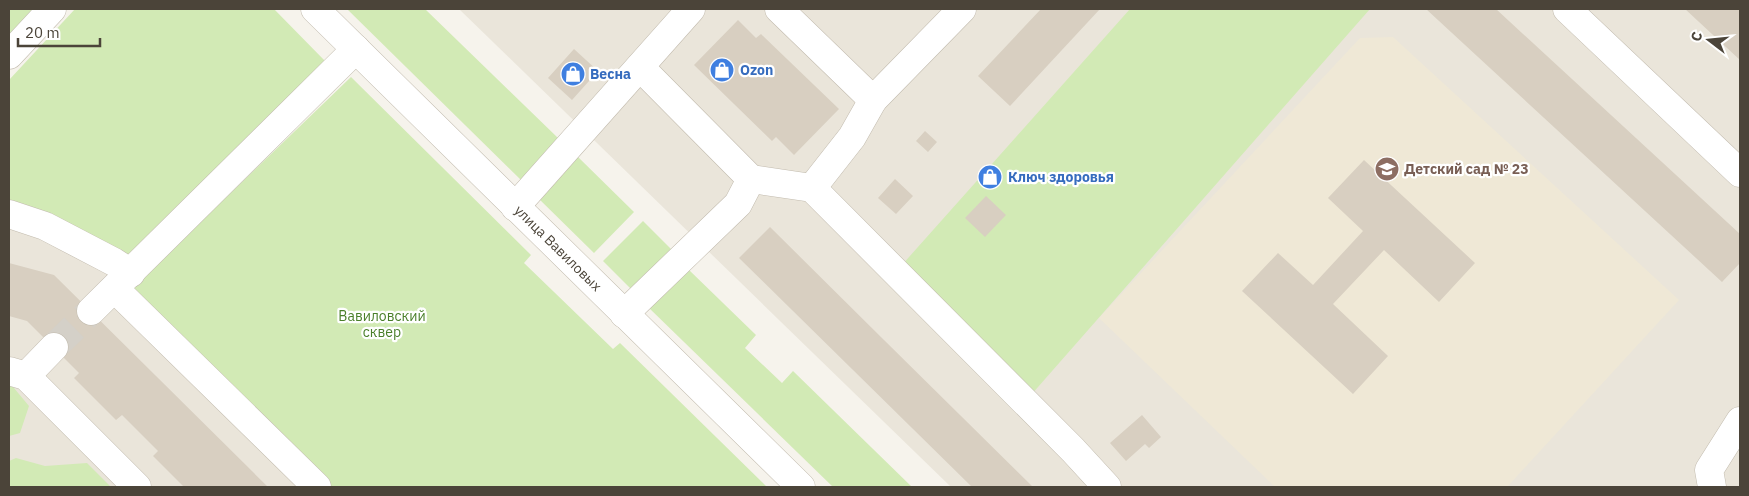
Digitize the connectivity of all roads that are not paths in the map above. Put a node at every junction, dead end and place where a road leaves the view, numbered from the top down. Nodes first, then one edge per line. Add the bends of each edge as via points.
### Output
1 (52, 9) edge
2 (314, 9) edge
3 (690, 9) edge
4 (779, 9) edge
5 (962, 9) edge
6 (1567, 9) edge
7 (356, 49) junction
8 (9, 55) edge
9 (640, 67) junction
10 (873, 100) junction
11 (1740, 173) edge
12 (751, 179) junction
13 (812, 188) junction
14 (515, 207) junction
15 (9, 214) edge
16 (123, 281) junction
17 (91, 312) tunnel mouth
18 (624, 314) junction
19 (54, 348) tunnel mouth
20 (17, 373) edge
21 (1740, 422) edge
22 (137, 487) edge
23 (317, 487) edge
24 (801, 487) edge
25 (1107, 487) edge
26 (1712, 487) edge

1 - 8 street
2 - 7 street, улица Вавиловых
3 - 9 street
4 - 10 street
5 - 10 street
6 - 11 street
7 - 14 street, улица Вавиловых
7 - 16 street
9 - 12 street
9 - 14 street
10 - 13 street via 852,138
12 - 13 street
12 - 18 street via 738,204
13 - 25 street
14 - 18 street, улица Вавиловых
15 - 16 street via 45,226 114,262
16 - 17 street
16 - 23 street
18 - 24 street, улица Вавиловых
19 - 20 street
20 - 22 street
21 - 26 street via 1709,470

